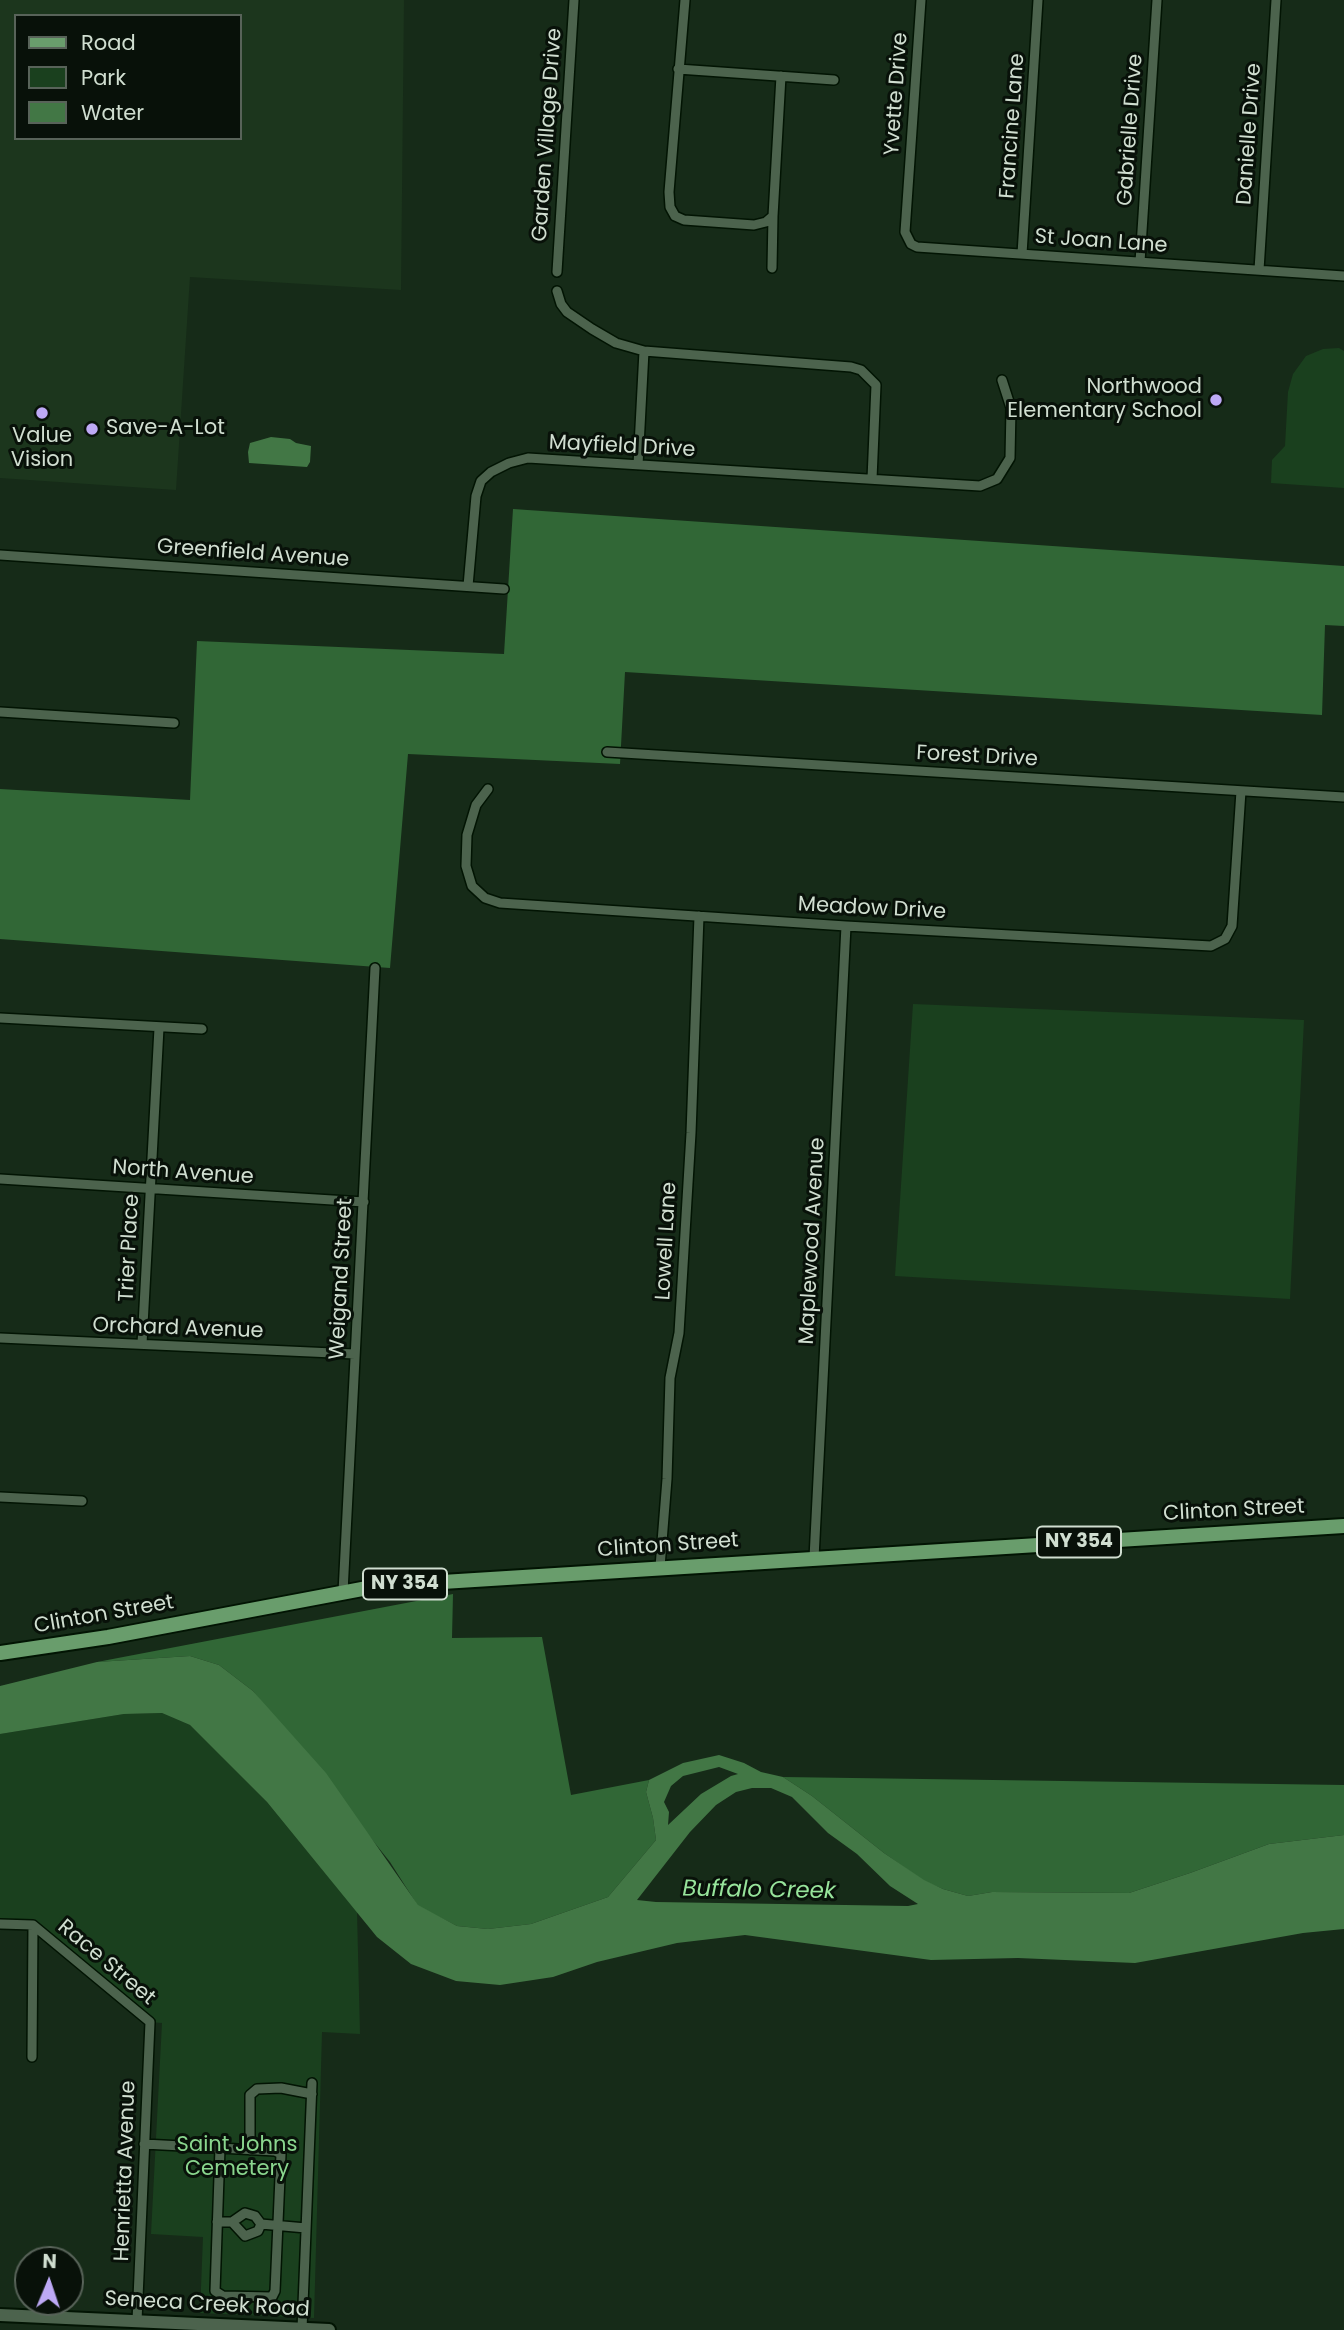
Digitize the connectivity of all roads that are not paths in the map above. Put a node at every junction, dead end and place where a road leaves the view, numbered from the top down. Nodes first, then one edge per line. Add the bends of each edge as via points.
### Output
1 (574, 0) edge
2 (685, 0) edge
3 (920, 0) edge
4 (1038, 0) edge
5 (1157, 0) edge
6 (1276, 0) edge
7 (678, 69) junction
8 (781, 76) junction
9 (834, 80) dead end
10 (908, 191) joint
11 (773, 216) junction
12 (1022, 254) junction
13 (1140, 262) junction
14 (772, 268) dead end
15 (1259, 270) junction
16 (556, 272) dead end
17 (1344, 276) edge
18 (557, 291) dead end
19 (644, 351) junction
20 (1002, 380) dead end
21 (638, 465) junction
22 (872, 479) junction
23 (0, 555) edge
24 (468, 586) junction
25 (504, 589) dead end
26 (0, 712) edge
27 (174, 723) dead end
28 (607, 752) dead end
29 (488, 789) dead end
30 (1241, 791) junction
31 (1344, 797) edge
32 (699, 916) junction
33 (846, 926) junction
34 (376, 968) dead end
35 (0, 1018) edge
36 (159, 1028) junction
37 (202, 1030) dead end
38 (0, 1178) edge
39 (151, 1188) junction
40 (364, 1202) junction
41 (0, 1338) edge
42 (142, 1344) junction
43 (355, 1354) junction
44 (0, 1497) edge
45 (82, 1501) dead end
46 (1344, 1526) edge
47 (814, 1558) junction
48 (660, 1567) junction
49 (344, 1592) junction
50 (0, 1653) edge
51 (0, 1924) edge
52 (33, 1925) junction
53 (150, 2022) joint
54 (32, 2057) dead end
55 (312, 2083) dead end
56 (312, 2094) junction
57 (144, 2144) junction
58 (220, 2148) junction
59 (250, 2150) junction
60 (217, 2222) junction
61 (232, 2222) junction
62 (261, 2224) junction
63 (278, 2225) junction
64 (306, 2228) junction
65 (0, 2315) edge
66 (138, 2321) junction
67 (302, 2329) edge
68 (329, 2330) edge

1 - 16 street, Garden Village Drive
2 - 7 street
3 - 10 street, Yvette Drive
4 - 12 street, Francine Lane
5 - 13 street, Gabrielle Drive
6 - 15 street, Danielle Drive
7 - 8 street
7 - 11 street via 669,192 675,216 754,225
8 - 9 street
8 - 11 street
10 - 12 street, St Joan Lane via 905,232 916,247
11 - 14 street
12 - 13 street, St Joan Lane
13 - 15 street, St Joan Lane
15 - 17 street, St Joan Lane
18 - 19 street via 568,312 592,329 616,343
19 - 21 street
19 - 22 street via 861,370 876,385
20 - 22 street, Mayfield Drive via 1011,408 1012,446 998,479 979,486
21 - 22 street, Mayfield Drive
21 - 24 street, Mayfield Drive via 528,458 491,472 481,481 476,496
23 - 24 street, Greenfield Avenue
24 - 25 street, Greenfield Avenue
26 - 27 street
28 - 30 street, Forest Drive
29 - 32 street, Meadow Drive via 476,805 467,835 466,866 472,886 485,898 500,903
30 - 31 street, Forest Drive
30 - 33 street, Meadow Drive via 1232,926 1218,944
32 - 33 street, Meadow Drive
32 - 48 street, Lowell Lane via 679,1334 670,1378
33 - 47 street, Maplewood Avenue
34 - 40 street, Weigand Street
35 - 36 street
36 - 37 street
36 - 39 street, Trier Place
38 - 39 street, North Avenue
39 - 40 street, North Avenue
39 - 42 street, Trier Place
40 - 43 street, Weigand Street
41 - 42 street, Orchard Avenue
42 - 43 street, Orchard Avenue
43 - 49 street, Weigand Street
44 - 45 street
46 - 47 main road, Clinton Street / NY 354
47 - 48 main road, Clinton Street / NY 354
48 - 49 main road, Clinton Street / NY 354 via 388,1585
49 - 50 main road, Clinton Street / NY 354
51 - 52 street, Race Street
52 - 53 street, Race Street
52 - 54 street
53 - 57 street, Henrietta Avenue
55 - 56 street
56 - 59 street via 281,2088 257,2089 250,2095
56 - 64 street
57 - 58 street
57 - 66 street, Henrietta Avenue
58 - 59 street
58 - 60 street
59 - 63 street via 281,2154
60 - 61 street
60 - 63 street via 215,2291 223,2296 272,2297
61 - 62 street via 245,2213
61 - 62 street via 245,2236 258,2231
62 - 63 street
63 - 64 street
64 - 67 street
65 - 66 street, Seneca Creek Road
66 - 67 street, Seneca Creek Road
67 - 68 street, Seneca Creek Road

